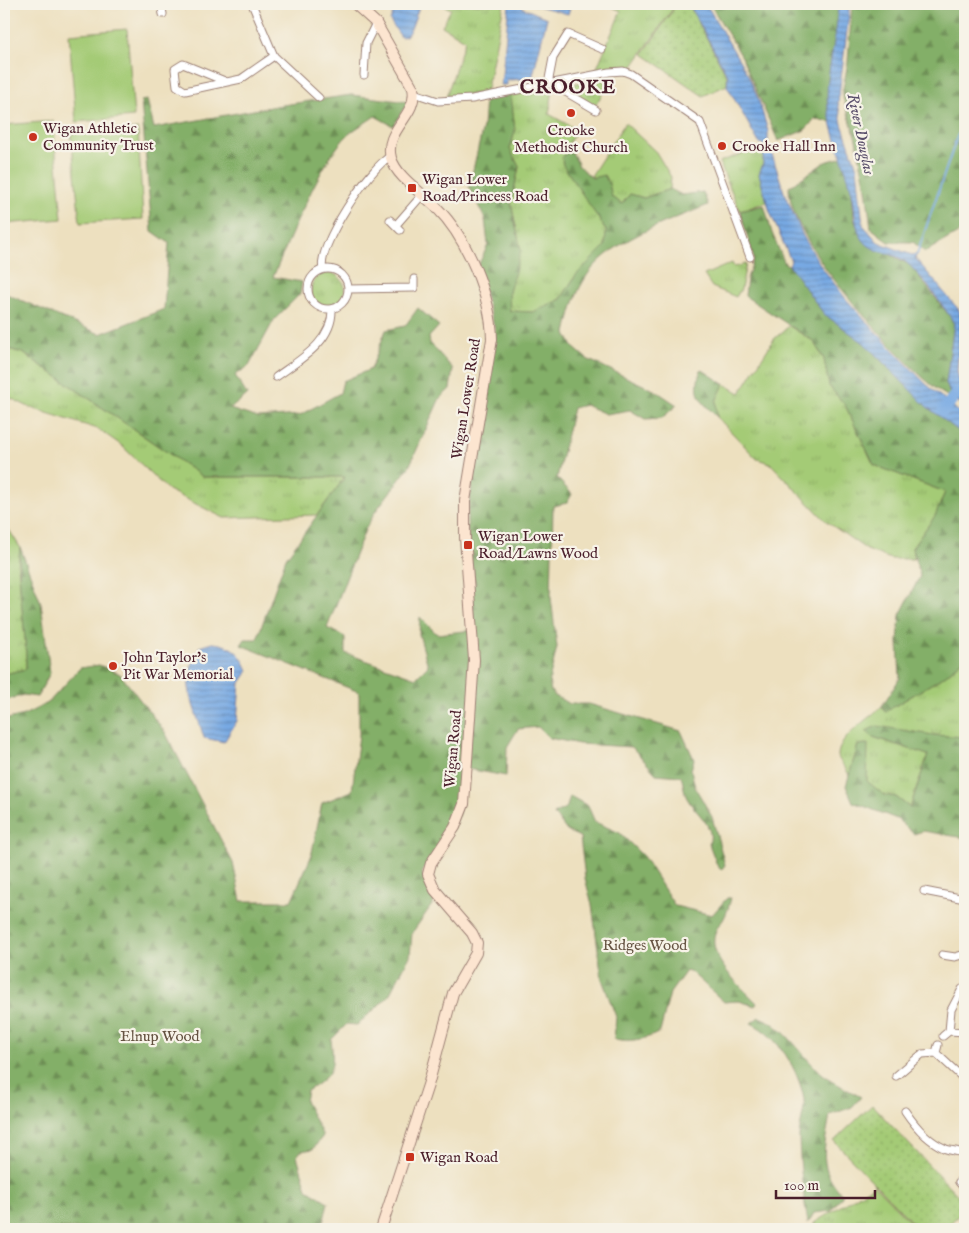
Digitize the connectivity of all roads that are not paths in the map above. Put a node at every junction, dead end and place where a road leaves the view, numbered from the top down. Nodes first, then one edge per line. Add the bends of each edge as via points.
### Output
1 (162, 4) edge
2 (252, 4) edge
3 (355, 4) edge
4 (163, 14) dead end
5 (376, 23) junction
6 (602, 49) dead end
7 (274, 56) junction
8 (364, 74) dead end
9 (227, 82) junction
10 (550, 84) junction
11 (414, 93) junction
12 (320, 98) dead end
13 (596, 110) dead end
14 (391, 156) junction
15 (423, 194) junction
16 (395, 225) dead end
17 (750, 257) dead end
18 (323, 269) junction
19 (414, 279) dead end
20 (348, 289) junction
21 (332, 309) junction
22 (276, 378) dead end
23 (474, 646) joint
24 (924, 891) dead end
25 (965, 899) edge
26 (965, 954) edge
27 (942, 955) dead end
28 (962, 989) dead end
29 (950, 1031) junction
30 (965, 1032) edge
31 (943, 1036) dead end
32 (938, 1045) dead end
33 (936, 1053) junction
34 (896, 1076) dead end
35 (965, 1080) edge
36 (905, 1111) dead end
37 (965, 1154) edge
38 (965, 1176) edge
39 (965, 1189) edge
40 (381, 1229) edge

1 - 4 street
2 - 7 street
3 - 5 main road
5 - 8 street via 366,43
5 - 11 main road
6 - 10 street via 568,34 553,58
7 - 9 street via 248,76
7 - 12 street
9 - 9 street via 183,90 177,86 175,69 183,64
10 - 11 street via 472,99 438,101
10 - 13 street
10 - 17 street via 609,72 626,72 697,118
11 - 14 main road via 412,104 393,135
14 - 15 main road, Wigan Lower Road via 400,172
14 - 18 street via 373,170 346,209 324,254
15 - 16 street
15 - 23 main road, Wigan Lower Road via 444,214 462,240 479,281 491,323 492,339 465,501
18 - 20 street via 340,273
18 - 21 street via 312,276 308,294 315,305
19 - 20 street via 414,288
20 - 21 street via 345,300
21 - 22 street via 331,323 319,344
23 - 40 main road, Wigan Road via 464,804 458,822 431,862 428,874 435,890 472,932 477,942 476,953 453,993 429,1082
24 - 25 street
26 - 27 street via 955,957
28 - 29 street via 951,1010
29 - 30 street
29 - 31 street
32 - 33 street
33 - 34 street via 922,1054
33 - 35 street
36 - 37 street via 911,1121 947,1153
38 - 39 street via 959,1182

